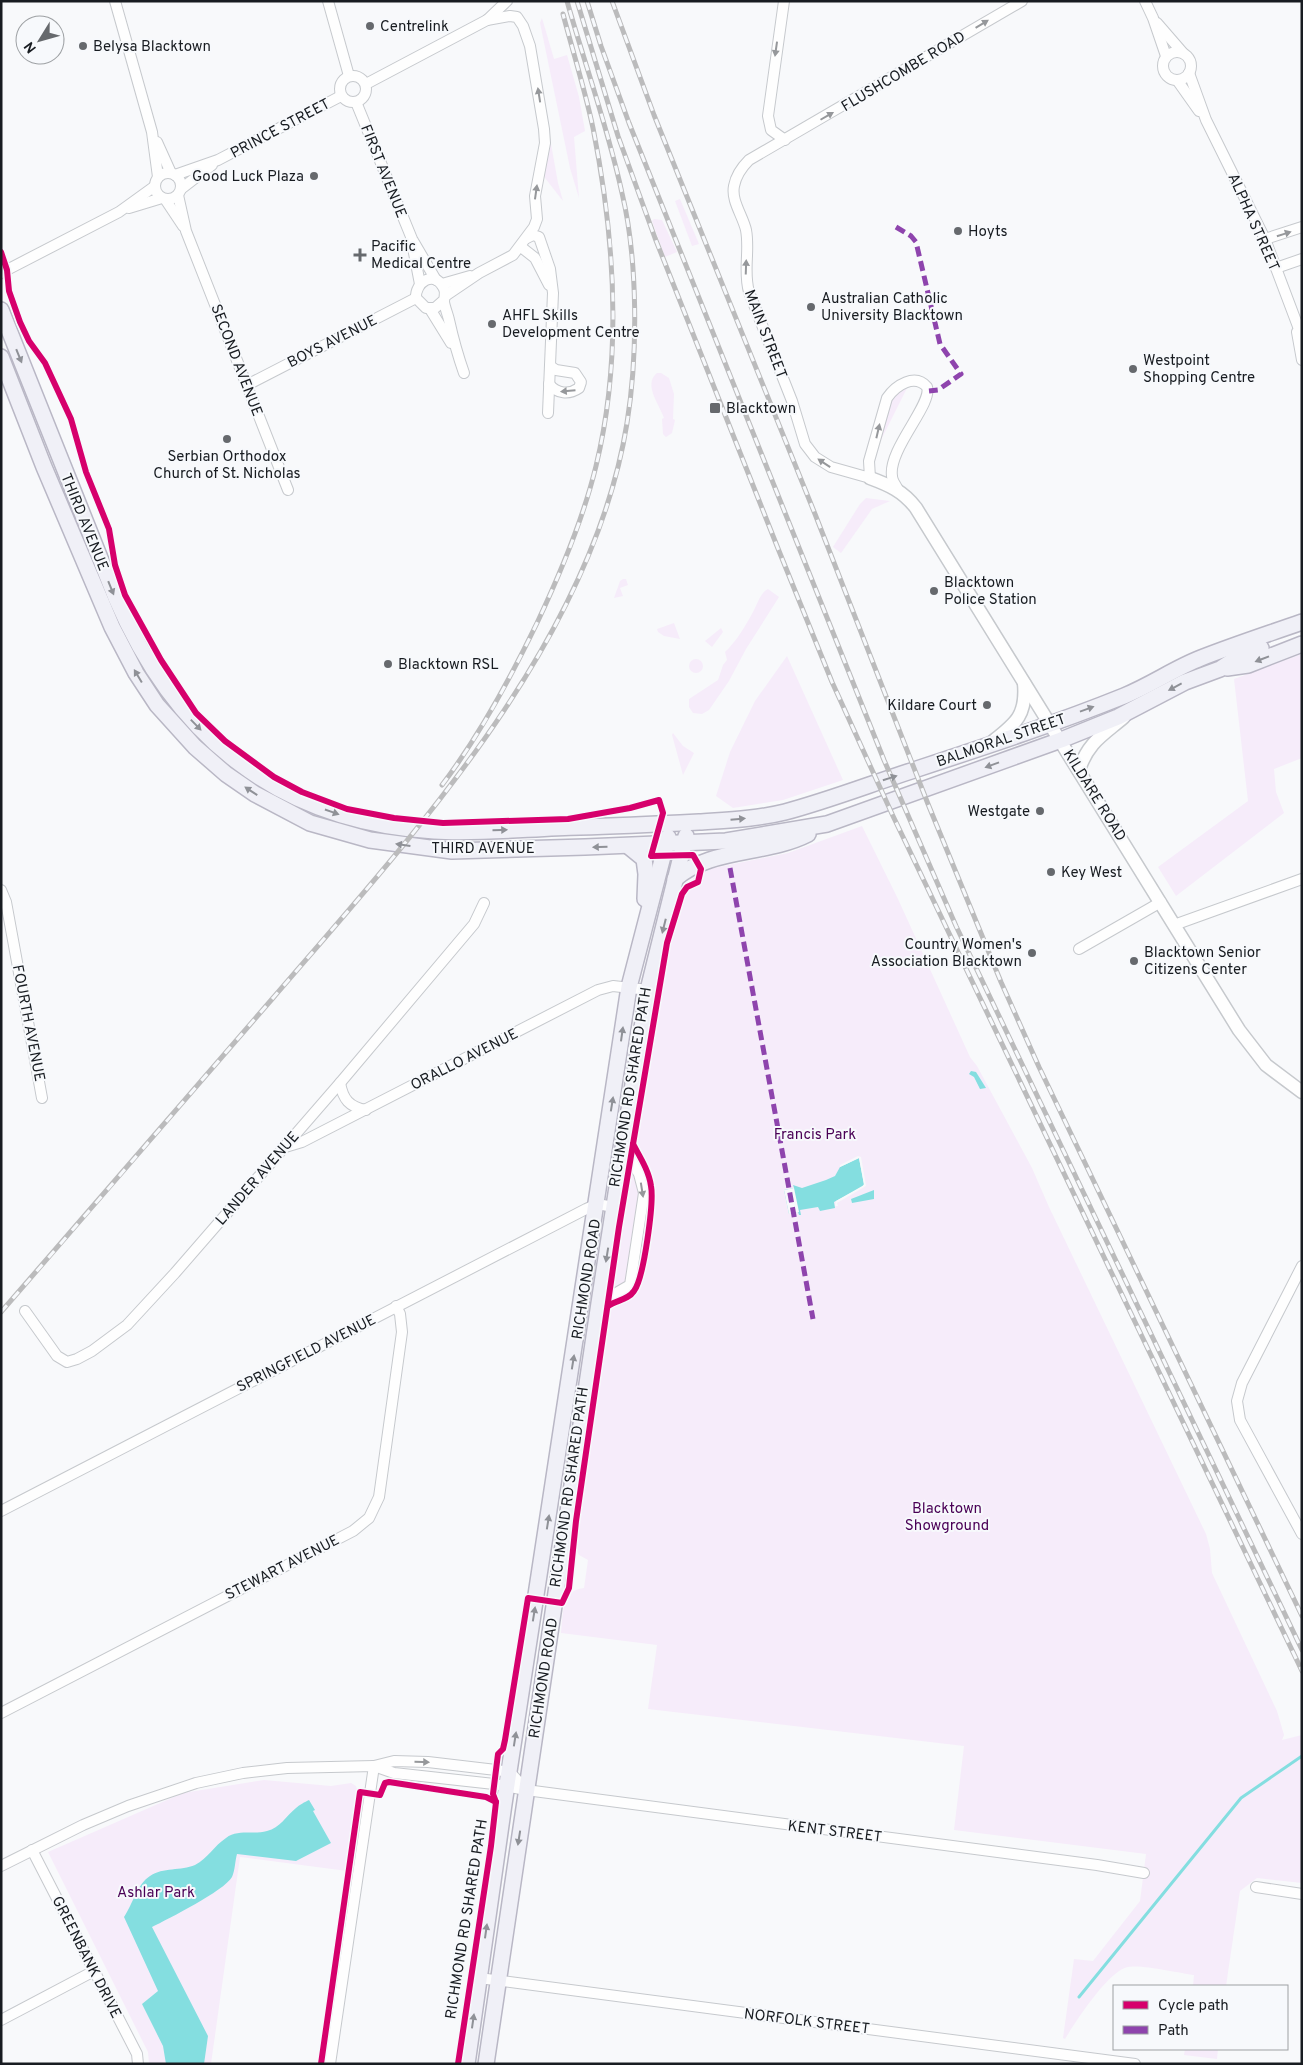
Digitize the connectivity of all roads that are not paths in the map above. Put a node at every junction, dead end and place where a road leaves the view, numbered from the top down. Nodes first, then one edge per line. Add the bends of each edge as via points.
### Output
1 (115, 1) edge
2 (328, 1) edge
3 (507, 1) edge
4 (784, 1) edge
5 (1022, 1) edge
6 (1144, 1) edge
7 (1153, 18) junction
8 (487, 20) junction
9 (1183, 52) junction
10 (1166, 56) junction
11 (1189, 73) junction
12 (348, 76) junction
13 (1177, 80) junction
14 (366, 84) junction
15 (341, 96) junction
16 (356, 102) junction
17 (1206, 120) junction
18 (152, 132) junction
19 (785, 140) junction
20 (218, 160) junction
21 (173, 174) junction
22 (157, 182) junction
23 (180, 192) junction
24 (163, 198) junction
25 (119, 212) junction
26 (1302, 228) edge
27 (186, 230) junction
28 (527, 238) junction
29 (412, 239) junction
30 (1265, 239) junction
31 (521, 247) junction
32 (1302, 259) edge
33 (1276, 268) junction
34 (1, 273) edge
35 (479, 273) junction
36 (439, 282) junction
37 (420, 284) junction
38 (553, 293) junction
39 (416, 298) junction
40 (445, 298) junction
41 (430, 309) junction
42 (1, 310) edge
43 (1296, 326) junction
44 (1302, 337) edge
45 (457, 352) junction
46 (1, 357) edge
47 (1302, 360) edge
48 (550, 366) junction
49 (464, 373) dead end
50 (549, 384) junction
51 (247, 385) junction
52 (548, 413) dead end
53 (870, 478) junction
54 (288, 490) dead end
55 (898, 490) junction
56 (1302, 622) edge
57 (1302, 633) edge
58 (1302, 644) edge
59 (1220, 669) junction
60 (1024, 682) junction
61 (1131, 710) junction
62 (1049, 723) junction
63 (1061, 740) junction
64 (988, 745) junction
65 (1079, 770) junction
66 (690, 822) junction
67 (672, 823) junction
68 (827, 824) junction
69 (683, 843) junction
70 (666, 844) junction
71 (628, 846) junction
72 (676, 879) junction
73 (1302, 879) edge
74 (1, 890) edge
75 (1161, 902) junction
76 (484, 903) dead end
77 (1174, 925) junction
78 (644, 928) junction
79 (1079, 949) dead end
80 (629, 987) junction
81 (648, 990) junction
82 (340, 1083) junction
83 (1302, 1092) edge
84 (42, 1098) dead end
85 (366, 1110) junction
86 (624, 1146) junction
87 (282, 1148) junction
88 (597, 1204) junction
89 (614, 1207) junction
90 (1302, 1266) edge
91 (599, 1303) junction
92 (396, 1306) junction
93 (25, 1311) dead end
94 (1, 1512) edge
95 (1302, 1534) edge
96 (1, 1713) edge
97 (374, 1766) junction
98 (508, 1780) junction
99 (526, 1790) junction
100 (32, 1850) junction
101 (1, 1866) edge
102 (1144, 1873) dead end
103 (1256, 1887) dead end
104 (1302, 1894) edge
105 (94, 1971) junction
106 (479, 1978) junction
107 (497, 1981) junction
108 (1, 2020) edge
109 (138, 2064) edge
110 (330, 2064) edge
111 (467, 2064) edge
112 (486, 2064) edge
113 (1135, 2064) edge

1 - 18 street
2 - 12 street
3 - 8 street
4 -> 19 street via 768,116 771,130
19 -> 5 street, FLUSHCOMBE ROAD
6 - 7 street
7 - 9 street
7 - 10 street
8 - 14 street
28 -> 8 street via 537,219 535,196 545,143 533,64 520,21 514,16
9 - 10 street
9 - 11 street via 1192,65
10 - 13 street via 1163,70 1168,77
11 - 13 street
11 - 17 street, ALPHA STREET
12 - 14 street via 360,77
12 - 15 street via 341,82
13 - 17 street, ALPHA STREET
14 - 16 street via 364,97
15 - 16 street via 348,102
15 - 20 street, PRINCE STREET
16 - 29 street, FIRST AVENUE
17 - 30 street, ALPHA STREET
18 - 21 street
18 - 22 street
53 -> 19 street, MAIN STREET via 830,467 815,457 805,444 792,401 747,286 747,239 734,185 749,160
20 - 21 street, PRINCE STREET
20 - 23 street, PRINCE STREET
21 - 22 street via 164,174
21 - 23 street via 181,181
22 - 24 street via 157,193
22 - 25 street
23 - 24 street via 172,199
23 - 27 street, SECOND AVENUE
24 - 25 street
24 - 27 street, SECOND AVENUE
25 - 34 street
30 -> 26 street
27 - 51 street, SECOND AVENUE
28 - 31 street
28 - 38 street via 533,235 541,240
29 - 36 street, FIRST AVENUE
29 - 37 street, FIRST AVENUE
30 - 33 street, ALPHA STREET
31 - 35 street via 513,255
31 - 38 street via 535,258
32 - 33 street
33 - 43 street, ALPHA STREET
35 - 36 street
35 - 40 street
36 - 37 street via 427,279
36 - 40 street
37 - 39 street
38 - 48 street
39 - 41 street via 422,306
39 - 51 street, BOYS AVENUE
40 - 41 street via 438,307
40 - 45 street
41 - 45 street
42 -> 67 main road, THIRD AVENUE via 135,641 169,695 225,752 265,780 311,805 358,821 385,826 454,831
43 - 44 street, ALPHA STREET
43 - 47 street, ALPHA STREET
45 - 49 street
71 -> 46 main road, THIRD AVENUE via 452,851 370,840 310,823 255,794 226,774 170,720 126,656
48 - 50 street
48 -> 50 street via 575,373 581,382 579,388 568,393 555,390
50 - 52 street
51 - 54 street, SECOND AVENUE
53 - 55 street, KILDARE ROAD
53 -> 55 street via 868,461 887,398 908,381 920,380 927,387 928,396 894,460 891,474
55 - 60 street, KILDARE ROAD via 916,508
62 -> 56 main road, BALMORAL STREET via 1125,695 1198,659
57 - 59 main road, BALMORAL STREET via 1243,654
58 -> 59 main road, BALMORAL STREET via 1248,665
59 -> 61 main road, BALMORAL STREET via 1184,682
60 - 62 street, KILDARE ROAD
60 - 64 street via 1026,697 1020,716
61 - 63 main road, BALMORAL STREET
61 - 65 street via 1087,750
62 - 63 street, KILDARE ROAD
62 - 64 main road, BALMORAL STREET
63 - 65 street, KILDARE ROAD
63 -> 68 main road, BALMORAL STREET
66 -> 64 main road, BALMORAL STREET via 780,813
65 - 75 street, KILDARE ROAD
66 - 67 main road, THIRD AVENUE
66 - 69 main road, RICHMOND ROAD
67 - 70 main road, RICHMOND ROAD
68 - 69 main road, BALMORAL STREET via 726,841
68 - 72 main road via 775,846 698,863
69 - 70 main road, THIRD AVENUE
69 - 72 main road, RICHMOND ROAD
70 - 71 main road, THIRD AVENUE
70 - 78 main road, RICHMOND ROAD
71 - 78 main road via 639,853 646,866
72 -> 81 main road, RICHMOND ROAD
73 - 77 street
74 - 84 street, FOURTH AVENUE via 6,902
75 - 77 street, KILDARE ROAD
75 - 79 street
76 - 82 street, LANDER AVENUE via 474,924
77 - 83 street, KILDARE ROAD via 1251,1047 1266,1065
78 - 80 main road, RICHMOND ROAD
80 - 81 street, ORALLO AVENUE
80 - 85 street, ORALLO AVENUE via 613,986 598,990
88 -> 80 main road, RICHMOND ROAD
81 - 86 main road, RICHMOND ROAD
82 - 85 street via 348,1103
82 - 87 street, LANDER AVENUE
85 - 87 street, ORALLO AVENUE via 302,1142
86 - 89 main road, RICHMOND ROAD
86 -> 91 street via 639,1174 644,1193 632,1276 630,1285
87 - 93 street, LANDER AVENUE via 175,1273 120,1331 80,1358 70,1362 57,1356
88 - 89 street
88 - 92 street, SPRINGFIELD AVENUE
98 -> 88 main road, RICHMOND ROAD
89 -> 91 main road, RICHMOND ROAD
90 - 95 street via 1242,1383 1237,1401 1240,1420
91 - 99 main road, RICHMOND ROAD
92 - 94 street, SPRINGFIELD AVENUE
92 - 96 street, STEWART AVENUE via 402,1332 395,1390 379,1497 369,1518 353,1531
97 - 98 street via 394,1773 494,1784
97 -> 98 street via 394,1762 459,1764
97 - 100 street via 287,1768 196,1783 105,1815
97 - 110 street
98 - 99 street, KENT STREET
98 - 99 street
106 -> 98 main road, RICHMOND ROAD
99 - 102 street, KENT STREET
99 -> 107 main road, RICHMOND ROAD
100 - 101 street
100 - 105 street, GREENBANK DRIVE
103 - 104 street
105 - 108 street
105 - 109 street, GREENBANK DRIVE via 138,2054
106 - 107 street, NORFOLK STREET
111 -> 106 main road, RICHMOND ROAD
107 - 112 main road, RICHMOND ROAD
107 - 113 street, NORFOLK STREET

